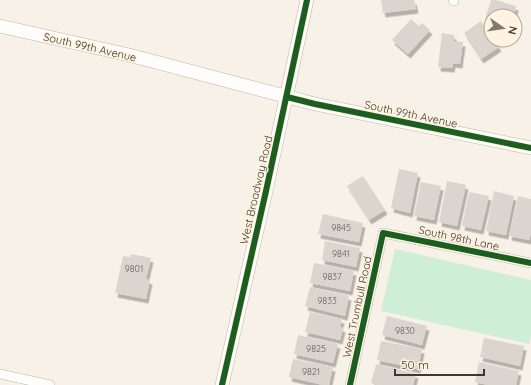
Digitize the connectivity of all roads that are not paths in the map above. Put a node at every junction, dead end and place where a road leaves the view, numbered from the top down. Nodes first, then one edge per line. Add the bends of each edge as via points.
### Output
1 (307, 0) edge
2 (0, 26) edge
3 (287, 97) junction
4 (531, 148) edge
5 (384, 232) joint
6 (531, 263) edge
7 (0, 374) edge
8 (50, 385) edge
9 (222, 385) edge
10 (350, 385) edge

1 - 3 main road, West Broadway Road
2 - 3 main road, South 99th Avenue
3 - 4 main road, South 99th Avenue
3 - 9 main road, West Broadway Road
5 - 6 street, South 98th Lane
5 - 10 street, West Trumbull Road
7 - 8 street

